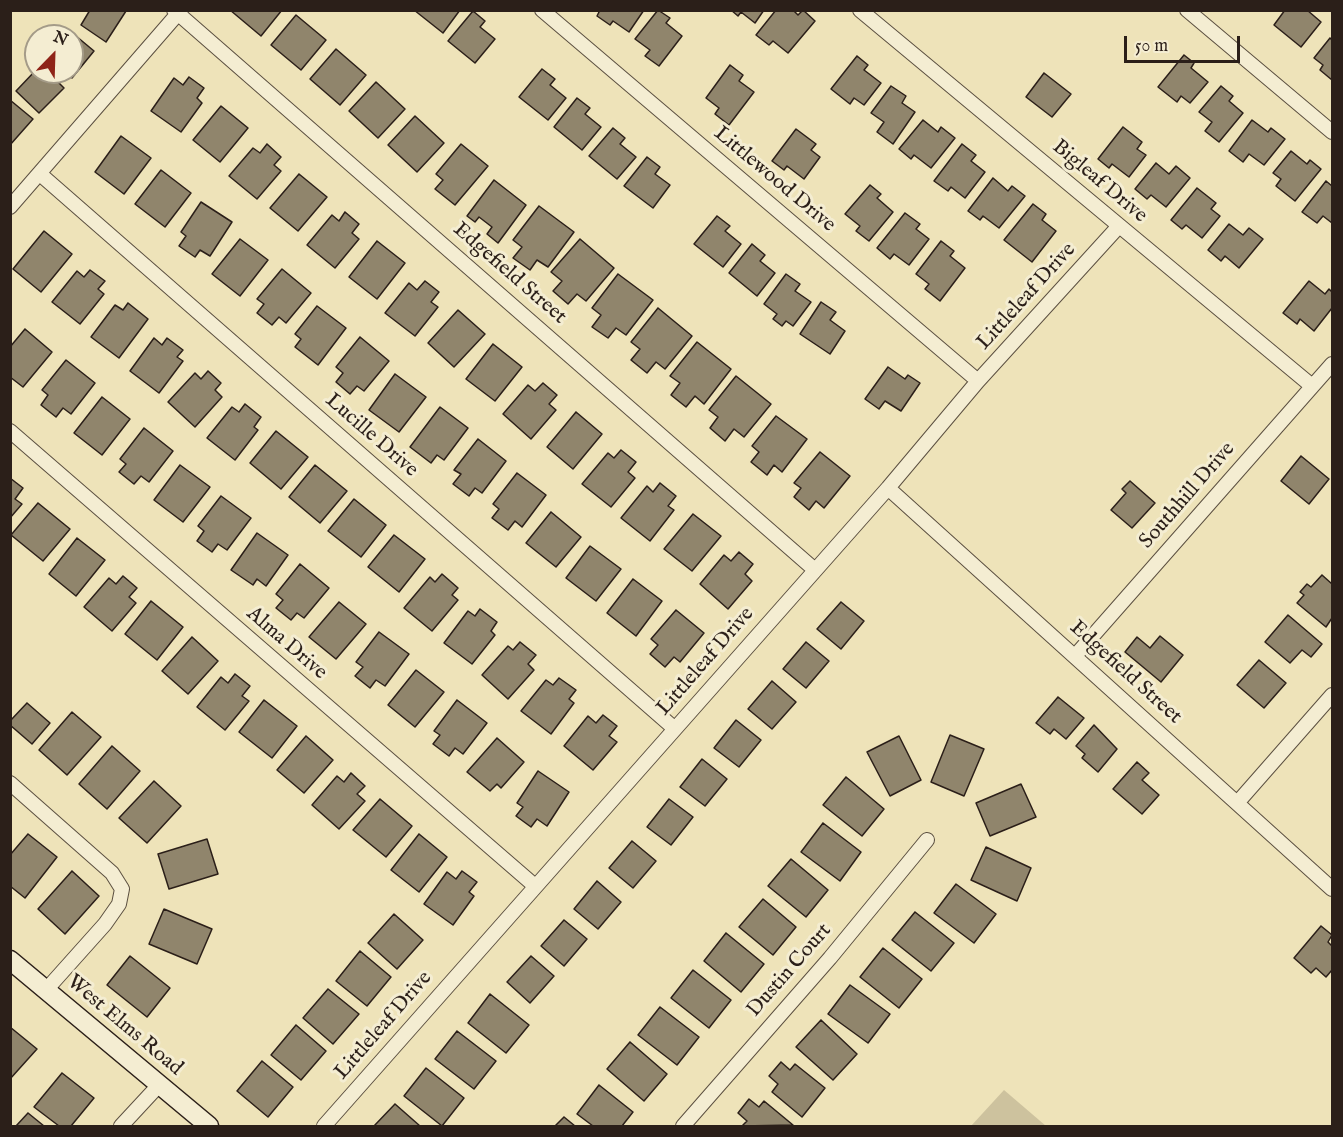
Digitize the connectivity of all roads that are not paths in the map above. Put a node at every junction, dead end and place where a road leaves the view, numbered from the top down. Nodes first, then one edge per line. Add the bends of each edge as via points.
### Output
1 (542, 10) edge
2 (860, 10) edge
3 (1186, 10) edge
4 (178, 12) edge
5 (1332, 132) edge
6 (40, 174) junction
7 (10, 207) edge
8 (1119, 226) junction
9 (1332, 364) edge
10 (978, 381) junction
11 (1312, 386) junction
12 (10, 432) edge
13 (888, 488) junction
14 (815, 570) junction
15 (1075, 656) junction
16 (1332, 695) edge
17 (675, 729) junction
18 (10, 783) edge
19 (1238, 802) junction
20 (927, 840) dead end
21 (535, 886) junction
22 (1332, 889) edge
23 (12, 964) edge
24 (45, 990) junction
25 (159, 1085) junction
26 (121, 1126) edge
27 (209, 1126) edge
28 (324, 1126) edge
29 (683, 1126) edge

1 - 10 street, Littlewood Drive
2 - 8 street, Bigleaf Drive
3 - 5 street
4 - 6 street
4 - 14 street, Edgefield Street
6 - 7 street
6 - 17 street, Lucille Drive
8 - 10 street, Littleleaf Drive
8 - 11 street, Bigleaf Drive
9 - 11 street, Southhill Drive
10 - 13 street, Littleleaf Drive
11 - 15 street, Southhill Drive
12 - 21 street, Alma Drive
13 - 14 street, Littleleaf Drive
13 - 15 street, Edgefield Street
14 - 17 street, Littleleaf Drive
15 - 19 street, Edgefield Street
16 - 19 street
17 - 21 street, Littleleaf Drive
18 - 24 street via 112,873 122,889 119,904 105,924
19 - 22 street, Edgefield Street
20 - 29 street, Dustin Court
21 - 28 street, Littleleaf Drive
23 - 24 main road, West Elms Road
24 - 25 main road, West Elms Road
25 - 26 street
25 - 27 main road, West Elms Road

